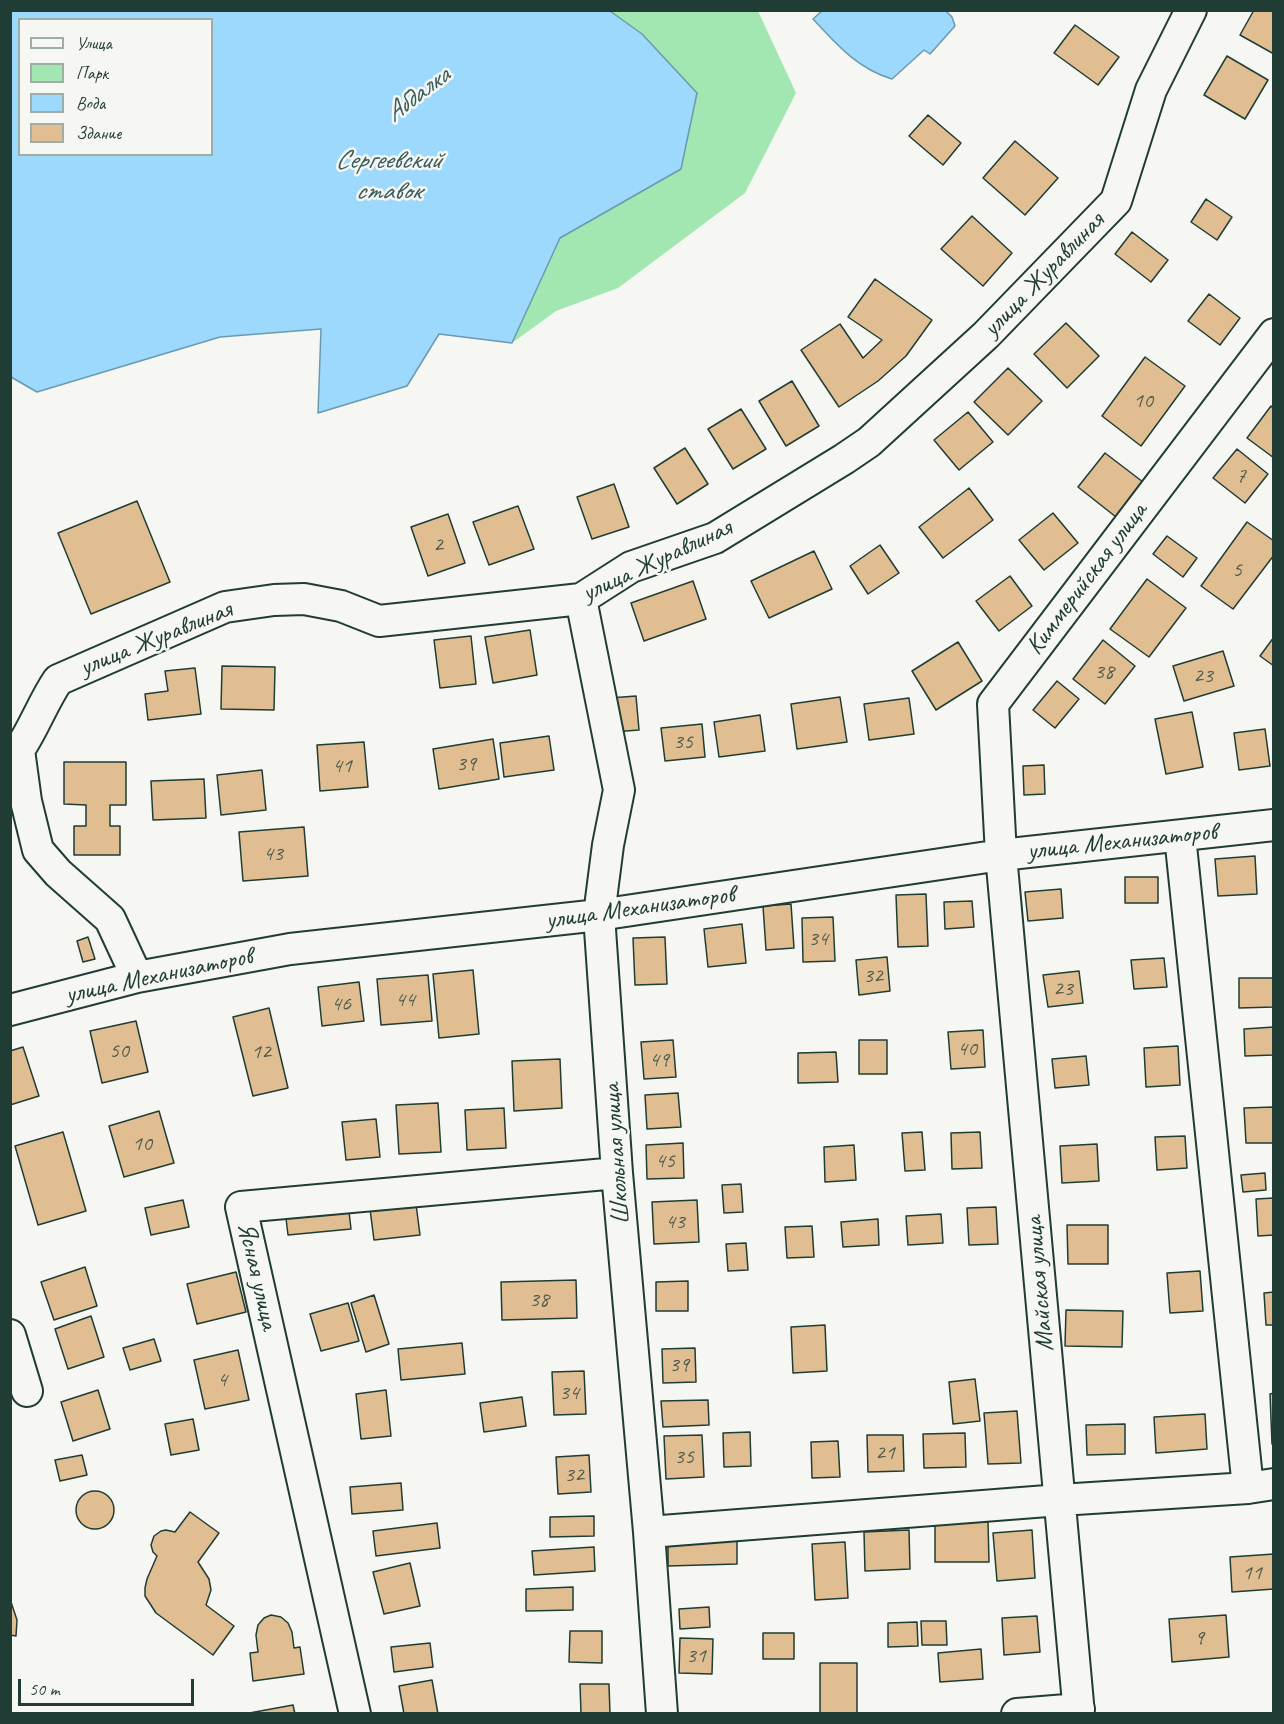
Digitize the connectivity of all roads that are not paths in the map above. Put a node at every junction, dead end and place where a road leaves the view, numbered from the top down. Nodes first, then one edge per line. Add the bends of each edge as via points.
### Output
1 (1191, 10) edge
2 (1274, 333) edge
3 (581, 599) junction
4 (1274, 825) edge
5 (1180, 836) junction
6 (1001, 855) junction
7 (599, 915) junction
8 (137, 977) junction
9 (10, 1010) edge
10 (617, 1173) junction
11 (10, 1335) edge
12 (27, 1391) dead end
13 (1261, 1486) edge
14 (1060, 1500) junction
15 (649, 1532) junction
16 (1079, 1711) edge
17 (355, 1713) edge
18 (662, 1713) edge
19 (1017, 1713) edge

1 - 3 street, улица Журавлиная via 1151,90 1116,201 986,335 844,459 715,538 630,567
2 - 6 street, Киммерийская улица via 993,704
3 - 7 street, Школьная улица via 619,790
3 - 8 street, улица Журавлиная via 379,621 341,606 304,599 244,604 225,607 58,680 19,750 38,850 110,919
4 - 5 street, улица Механизаторов
5 - 6 street, улица Механизаторов
5 - 13 street
6 - 7 street, улица Механизаторов
6 - 14 street, Майская улица
7 - 8 street, улица Механизаторов via 291,949
7 - 10 street, Школьная улица
8 - 9 street, улица Механизаторов
10 - 15 street, Школьная улица
10 - 17 street, Ясная улица via 241,1207
11 - 12 street
13 - 14 street
14 - 15 street
14 - 16 street, Майская улица
15 - 18 street, Школьная улица
16 - 19 street

